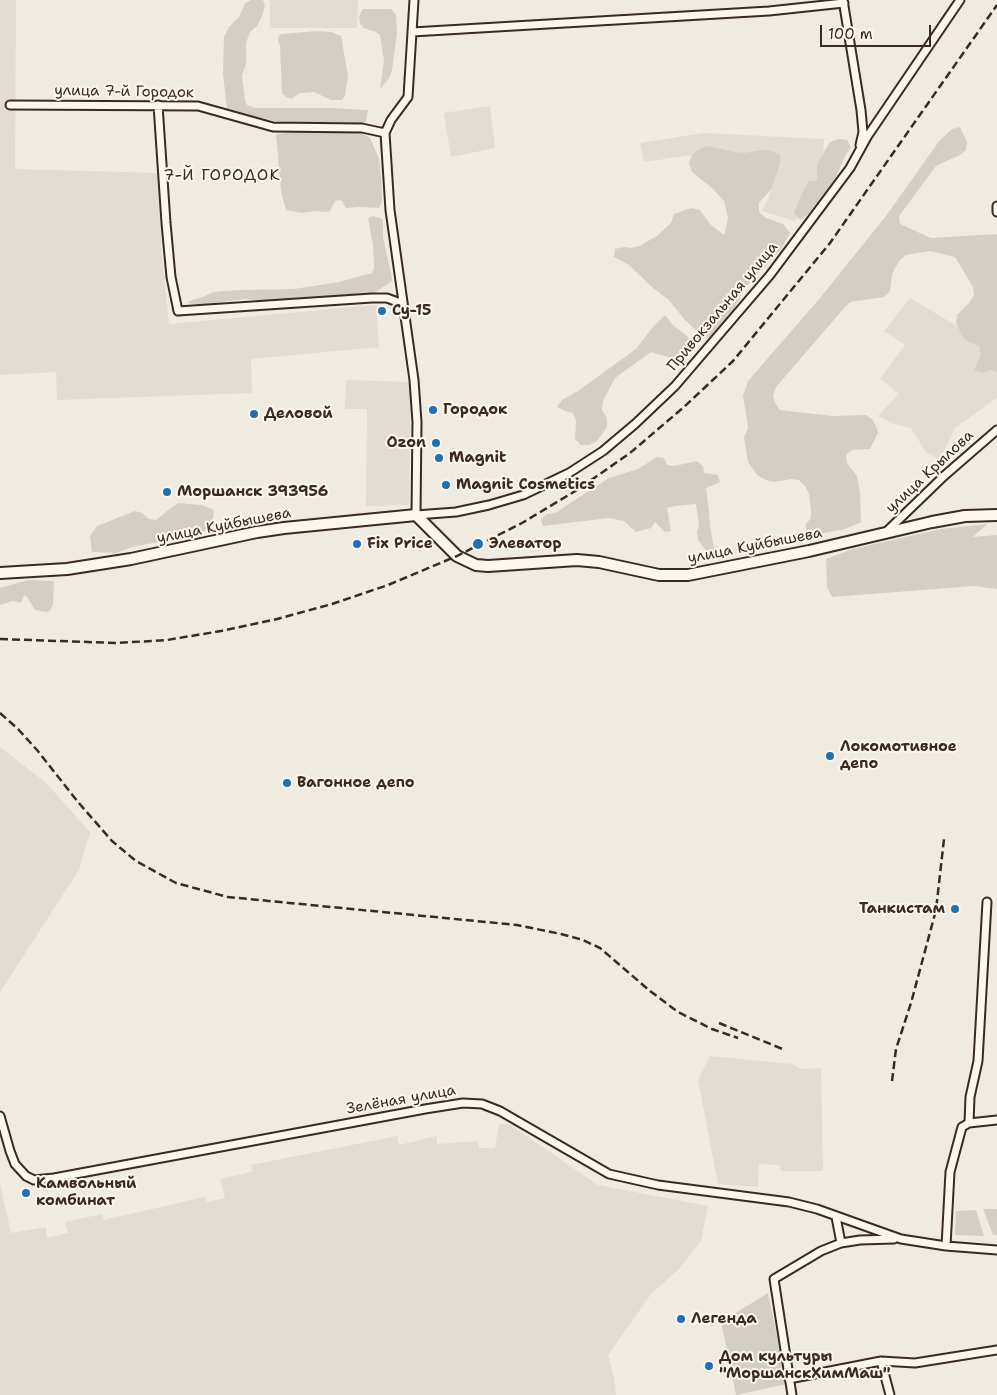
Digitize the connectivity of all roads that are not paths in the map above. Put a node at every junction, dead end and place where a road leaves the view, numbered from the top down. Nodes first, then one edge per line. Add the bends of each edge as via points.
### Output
1 (414, 0) edge
2 (960, 0) edge
3 (844, 2) edge
4 (412, 32) junction
5 (10, 105) dead end
6 (158, 105) junction
7 (385, 133) junction
8 (864, 137) junction
9 (997, 206) edge
10 (997, 212) edge
11 (403, 304) junction
12 (997, 430) edge
13 (416, 515) junction
14 (997, 515) edge
15 (883, 534) junction
16 (0, 573) edge
17 (987, 902) dead end
18 (0, 1116) edge
19 (997, 1120) edge
20 (969, 1123) junction
21 (836, 1217) junction
22 (901, 1239) junction
23 (842, 1243) junction
24 (946, 1246) junction
25 (997, 1250) edge
26 (997, 1350) edge
27 (882, 1361) junction
28 (789, 1379) junction
29 (792, 1395) edge
30 (890, 1395) edge

1 - 4 street
2 - 8 street, Привокзальная улица
3 - 4 street via 769,11
3 - 8 street
4 - 7 street via 408,97
5 - 6 street, улица 7-й Городок
6 - 7 street, улица 7-й Городок via 198,106 272,127 362,128
6 - 11 street via 167,232 178,311 372,298 387,298
7 - 11 street via 390,210
8 - 13 street, Привокзальная улица via 850,168 770,274 675,386 635,424 603,451 569,473 523,495 456,512
9 - 10 street
11 - 13 street via 417,422
12 - 15 street, улица Крылова
13 - 15 street, улица Куйбышева via 457,556 476,565 577,560 659,575 688,575 726,569
13 - 16 street, улица Куйбышева via 277,529 131,559 66,569
14 - 15 street, улица Куйбышева via 964,516
17 - 20 street via 978,1061 970,1096
18 - 21 street, Зелёная улица via 15,1164 34,1180 463,1103 482,1104 500,1111 609,1174 658,1185 789,1202
19 - 20 street
20 - 24 street via 962,1127 950,1172
21 - 22 street, Зелёная улица
21 - 23 street
22 - 23 street, Зелёная улица
22 - 24 street, Зелёная улица
23 - 28 street, Зелёная улица via 821,1251 774,1279
24 - 25 street, Зелёная улица
26 - 27 street via 915,1363
27 - 28 street
27 - 30 street
28 - 29 street

